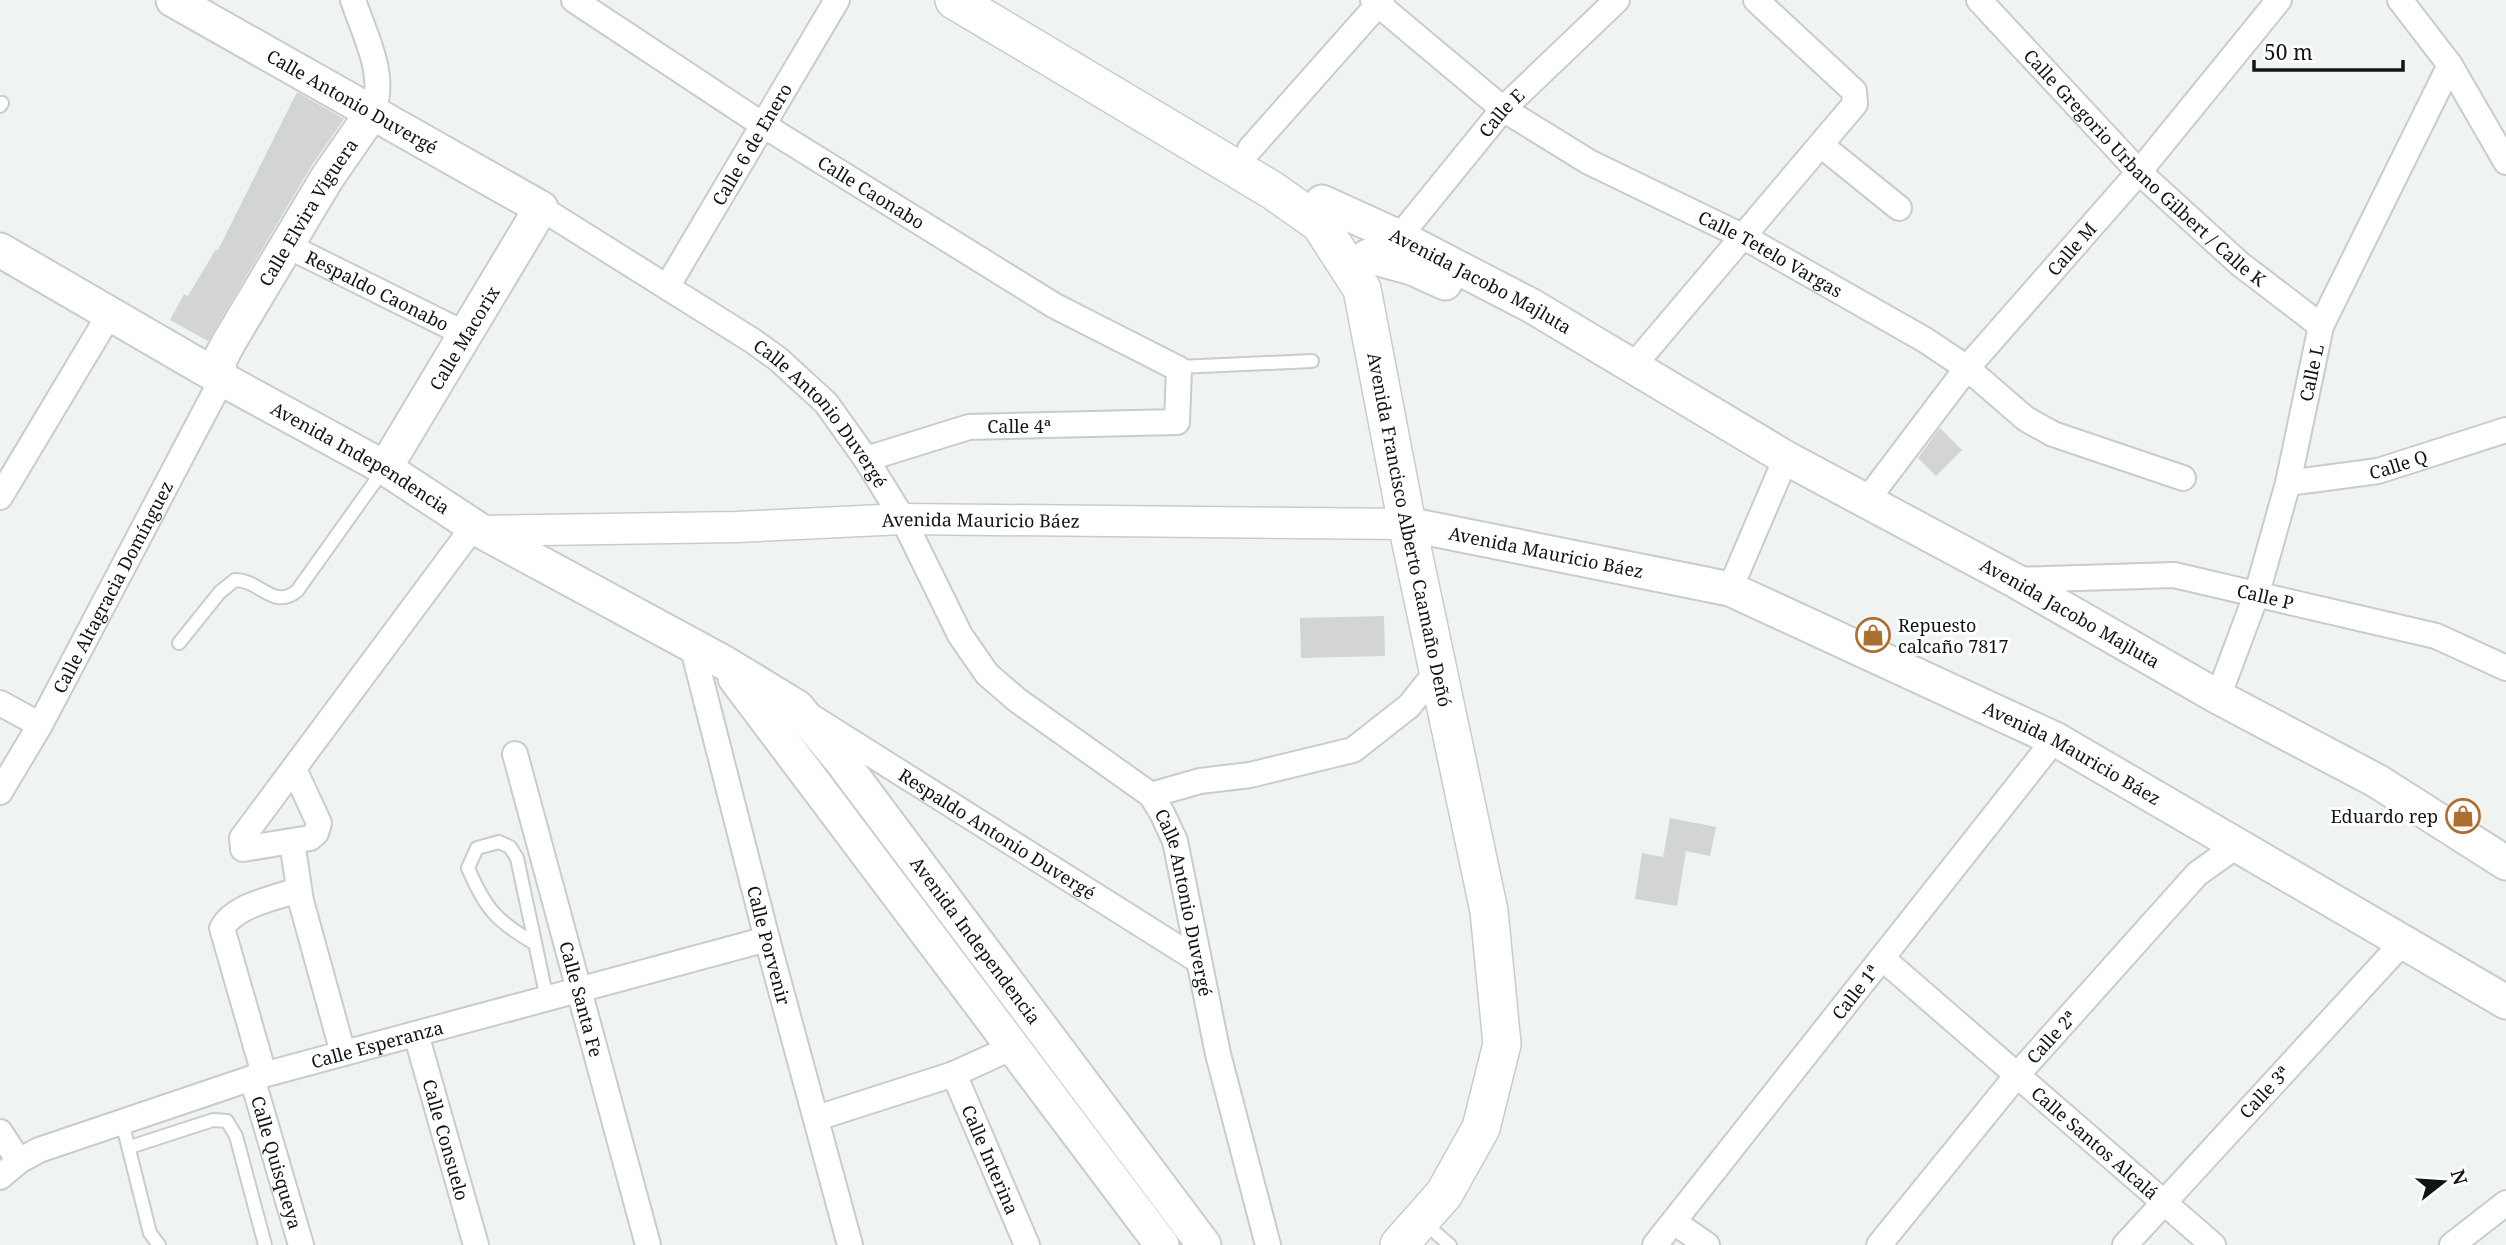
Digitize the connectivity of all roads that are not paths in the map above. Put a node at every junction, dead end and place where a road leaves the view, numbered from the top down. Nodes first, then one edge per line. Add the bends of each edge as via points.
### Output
1 (173, 0) edge
2 (353, 0) edge
3 (574, 0) edge
4 (837, 0) edge
5 (954, 0) edge
6 (990, 0) edge
7 (1617, 0) edge
8 (1756, 0) edge
9 (1979, 0) edge
10 (2279, 0) edge
11 (1377, 1) edge
12 (2409, 3) edge
13 (2450, 65) junction
14 (1503, 109) junction
15 (372, 113) junction
16 (763, 125) junction
17 (1821, 145) junction
18 (1250, 149) junction
19 (2506, 162) edge
20 (2139, 172) junction
21 (1322, 202) junction
22 (541, 208) junction
23 (1899, 208) dead end
24 (1399, 237) junction
25 (1744, 237) junction
26 (286, 245) junction
27 (0, 250) edge
28 (1368, 256) junction
29 (667, 287) junction
30 (109, 315) junction
31 (2321, 326) junction
32 (467, 335) junction
33 (1312, 361) dead end
34 (1634, 365) junction
35 (1179, 367) junction
36 (1967, 368) junction
37 (222, 379) junction
38 (2506, 430) edge
39 (1786, 458) junction
40 (866, 459) junction
41 (385, 468) junction
42 (2183, 478) dead end
43 (2288, 483) junction
44 (0, 497) edge
45 (1867, 500) junction
46 (902, 519) junction
47 (1420, 527) junction
48 (477, 529) junction
49 (2014, 580) junction
50 (1730, 589) junction
51 (2257, 593) junction
52 (179, 643) dead end
53 (692, 645) junction
54 (723, 662) junction
55 (2506, 668) edge
56 (1438, 670) junction
57 (2218, 697) junction
58 (0, 703) edge
59 (797, 707) junction
60 (40, 724) junction
61 (2055, 739) junction
62 (515, 754) dead end
63 (295, 771) junction
64 (0, 792) edge
65 (1151, 795) junction
66 (292, 842) junction
67 (2239, 844) junction
68 (2506, 863) edge
69 (302, 901) junction
70 (766, 939) junction
71 (2403, 941) junction
72 (534, 943) junction
73 (1882, 958) junction
74 (1196, 959) junction
75 (579, 990) junction
76 (547, 999) junction
77 (2506, 1002) edge
78 (416, 1034) junction
79 (1013, 1047) junction
80 (343, 1053) junction
81 (954, 1074) junction
82 (2018, 1074) junction
83 (258, 1076) junction
84 (817, 1118) junction
85 (122, 1122) junction
86 (0, 1132) edge
87 (130, 1147) junction
88 (19, 1161) junction
89 (0, 1177) edge
90 (2162, 1202) junction
91 (2506, 1203) edge
92 (1674, 1222) junction
93 (1438, 1241) edge
94 (159, 1245) edge
95 (265, 1245) edge
96 (301, 1245) edge
97 (476, 1245) edge
98 (648, 1245) edge
99 (850, 1245) edge
100 (1027, 1245) edge
101 (1162, 1245) edge
102 (1204, 1245) edge
103 (1268, 1245) edge
104 (1399, 1245) edge
105 (1655, 1245) edge
106 (1707, 1245) edge
107 (1878, 1245) edge
108 (2125, 1245) edge
109 (2213, 1245) edge
110 (2452, 1245) edge

1 - 15 main road, Calle Antonio Duvergé
2 - 15 street, Calle Elvira Viguera via 379,80
3 - 16 street, Calle Caonabo
4 - 16 street, Calle 6 de Enero
5 - 47 main road, Avenida Francisco Alberto Caamaño Deñó via 1260,183 1320,224 1362,289
6 - 18 main road, Avenida Francisco Alberto Caamaño Deñó
7 - 14 street, Calle E
8 - 17 street via 1854,91 1855,104
9 - 20 street, Calle Gregorio Urbano Gilbert / Calle K
10 - 20 street, Calle M
11 - 14 street, Calle Tetelo Vargas
11 - 18 street
12 - 13 street
13 - 19 street
13 - 31 street, Calle L
14 - 24 street, Calle E
14 - 25 street, Calle Tetelo Vargas via 1589,162
15 - 22 main road, Calle Antonio Duvergé
15 - 26 main road, Calle Elvira Viguera
16 - 29 street, Calle 6 de Enero
16 - 35 street, Calle Caonabo via 1055,306
17 - 23 street
17 - 25 street
18 - 21 main road, Avenida Francisco Alberto Caamaño Deñó
20 - 31 street, Calle Gregorio Urbano Gilbert / Calle K via 2240,264
20 - 36 street, Calle M
21 - 24 main road, Avenida Jacobo Majluta
21 - 28 main road, Avenida Francisco Alberto Caamaño Deñó via 1350,227
22 - 29 street, Calle Antonio Duvergé
22 - 32 main road, Calle Macorix
24 - 34 main road, Avenida Jacobo Majluta
25 - 34 street
25 - 36 street, Calle Tetelo Vargas
26 - 32 street, Respaldo Caonabo
26 - 37 main road, Calle Elvira Viguera via 218,360
27 - 30 main road, Avenida Independencia
28 - 34 main road, Avenida Jacobo Majluta via 1412,268 1531,325
28 - 47 main road, Avenida Francisco Alberto Caamaño Deñó
29 - 40 street, Calle Antonio Duvergé via 778,359 825,403
30 - 37 main road, Avenida Independencia
30 - 44 street
31 - 43 street, Calle L
32 - 41 main road, Calle Macorix
33 - 35 lane
34 - 39 main road, Avenida Jacobo Majluta
35 - 40 street, Calle 4ª via 1177,422 969,427
36 - 42 street, Calle Tetelo Vargas via 2026,419 2053,434
36 - 45 street, Calle M
37 - 41 main road, Avenida Independencia
37 - 60 street, Calle Altagracia Domínguez
38 - 43 street, Calle Q via 2378,471
39 - 45 main road, Avenida Jacobo Majluta
39 - 50 street
40 - 46 street, Calle Antonio Duvergé
41 - 48 main road, Avenida Independencia
41 - 52 lane via 297,591 276,598 235,580
43 - 51 street, Calle L
45 - 49 main road, Avenida Jacobo Majluta
46 - 47 street, Avenida Mauricio Báez
46 - 48 street, Avenida Mauricio Báez via 736,527
46 - 65 street, Calle Antonio Duvergé via 960,635 987,674 1027,708
47 - 50 main road, Avenida Mauricio Báez
47 - 56 main road, Avenida Francisco Alberto Caamaño Deñó
47 - 93 main road, Avenida Francisco Alberto Caamaño Deñó via 1504,892 1520,1014 1522,1070 1485,1172
48 - 53 main road, Avenida Independencia
48 - 63 street
49 - 51 street, Calle P via 2174,575
49 - 57 main road, Avenida Jacobo Majluta
50 - 61 main road, Avenida Mauricio Báez
51 - 55 street, Calle P via 2436,636
51 - 57 street, Calle L
53 - 54 main road, Avenida Independencia
53 - 70 street, Calle Porvenir
54 - 59 main road, Avenida Independencia
54 - 79 main road, Avenida Independencia
56 - 65 street via 1409,706 1353,750
56 - 104 main road, Avenida Francisco Alberto Caamaño Deñó via 1489,911 1502,1044 1473,1145 1444,1194
57 - 68 main road, Avenida Jacobo Majluta via 2377,781
58 - 60 street
59 - 74 street, Respaldo Antonio Duvergé
59 - 102 main road, Avenida Independencia
60 - 64 street, Calle Altagracia Domínguez
61 - 67 main road, Avenida Mauricio Báez
61 - 73 street, Calle 1ª
62 - 75 street, Calle Santa Fe
63 - 66 street via 319,823 310,838
63 - 66 street via 241,845 247,851
65 - 74 street, Calle Antonio Duvergé via 1175,841
66 - 69 street
67 - 71 main road, Avenida Mauricio Báez
67 - 82 street, Calle 2ª via 2197,874
69 - 80 street
69 - 83 street, Calle Quisqueya via 291,892 242,910 222,928
70 - 75 street, Calle Esperanza
70 - 84 street, Calle Porvenir
71 - 77 main road, Avenida Mauricio Báez
71 - 90 street, Calle 3ª
72 - 72 lane via 517,859 510,847 499,842 477,848 468,868 481,899 501,924
72 - 76 lane
73 - 82 street, Calle Santos Alcalá
73 - 92 street, Calle 1ª
74 - 103 street, Calle Antonio Duvergé
75 - 76 street, Calle Esperanza
75 - 98 street, Calle Santa Fe
76 - 78 street, Calle Esperanza
78 - 80 street, Calle Esperanza
78 - 97 street, Calle Consuelo
79 - 81 street
79 - 101 main road, Avenida Independencia
80 - 83 street, Calle Esperanza
81 - 84 street
81 - 100 street, Calle Interina
82 - 90 street, Calle Santos Alcalá
82 - 107 street, Calle 2ª
83 - 85 street, Calle Esperanza
83 - 96 street, Calle Quisqueya
84 - 99 street, Calle Porvenir
85 - 87 lane
85 - 88 street, Calle Esperanza
86 - 88 street
87 - 94 lane via 150,1233
87 - 95 lane via 213,1120 227,1121 236,1136
88 - 89 street, Calle Esperanza
90 - 108 street, Calle 3ª
90 - 109 street, Calle Santos Alcalá
91 - 110 street
92 - 105 street, Calle 1ª
92 - 106 street

